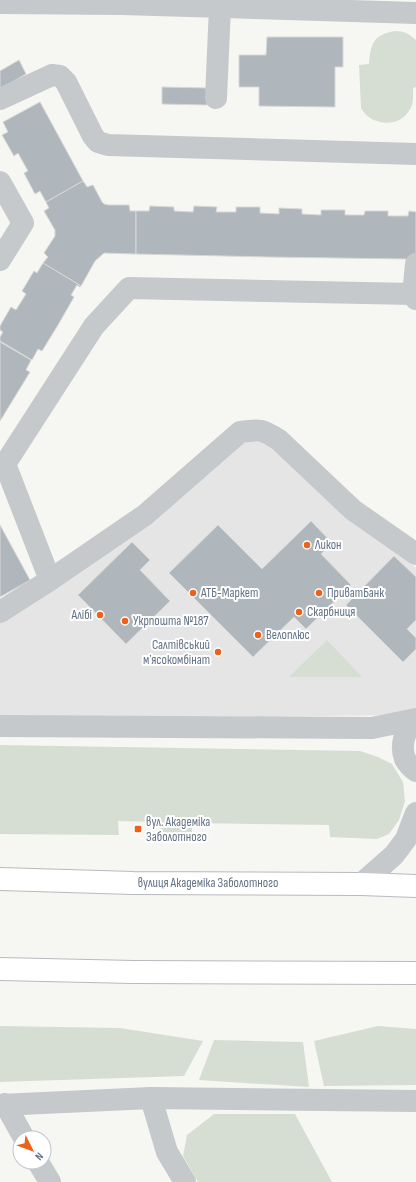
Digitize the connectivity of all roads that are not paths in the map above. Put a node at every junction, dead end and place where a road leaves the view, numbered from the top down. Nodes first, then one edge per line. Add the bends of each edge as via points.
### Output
1 (122, 2) edge
2 (0, 4) edge
3 (220, 7) junction
4 (416, 13) edge
5 (216, 98) dead end
6 (0, 99) edge
7 (416, 154) edge
8 (0, 182) edge
9 (0, 260) edge
10 (416, 264) edge
11 (415, 295) edge
12 (416, 554) edge
13 (50, 580) junction
14 (0, 612) edge
15 (416, 720) edge
16 (0, 726) edge
17 (372, 728) junction
18 (403, 750) junction
19 (416, 772) edge
20 (416, 813) edge
21 (0, 879) edge
22 (361, 884) junction
23 (416, 886) edge
24 (0, 970) edge
25 (416, 973) edge
26 (151, 1098) junction
27 (416, 1101) edge
28 (2, 1104) edge
29 (19, 1130) edge
30 (43, 1170) edge
31 (50, 1182) edge
32 (185, 1182) edge

1 - 2 street
1 - 3 street
3 - 4 street
3 - 5 street
6 - 7 street via 52,75 60,76 66,82 93,136 98,142 108,145
8 - 9 street via 22,223
10 - 11 street
11 - 13 street via 129,288 94,326 5,464
12 - 13 street via 353,510 279,440 265,431 254,430 240,432 145,515
13 - 14 street
15 - 17 street
15 - 18 street via 403,740
16 - 17 street
17 - 18 street
18 - 19 street via 410,766
20 - 22 street via 406,839 394,855
21 - 22 highway, вулиця Академіка Заболотного via 133,883
22 - 23 highway, вулиця Академіка Заболотного
24 - 25 highway
26 - 27 street
26 - 28 street
26 - 32 street via 167,1152
28 - 29 street
30 - 31 street

